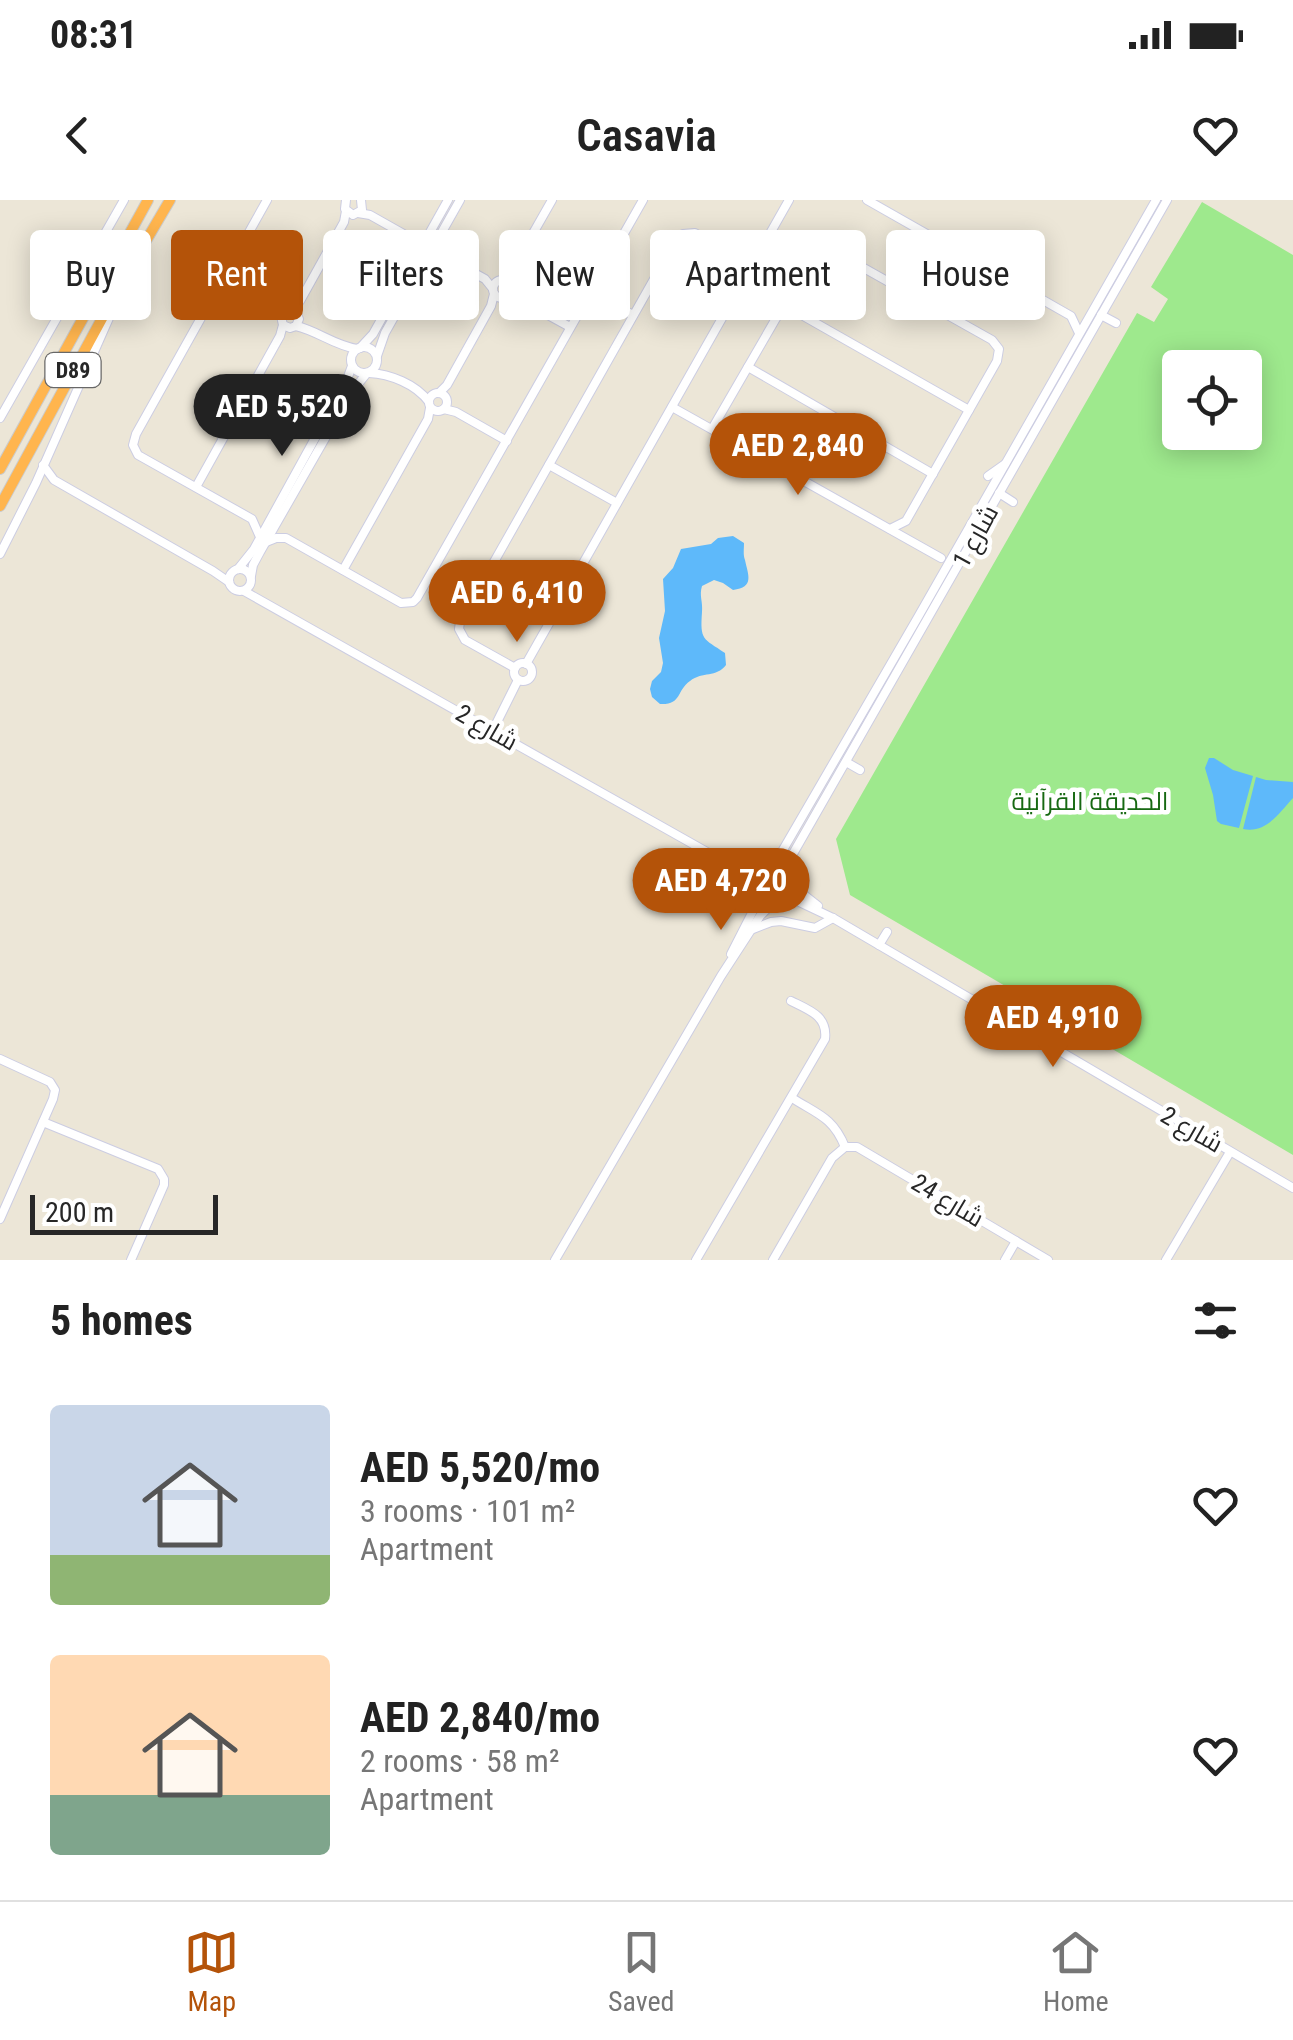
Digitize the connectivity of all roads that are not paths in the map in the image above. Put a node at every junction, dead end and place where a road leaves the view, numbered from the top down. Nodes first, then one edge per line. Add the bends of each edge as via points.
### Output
1 (124, 200) edge
2 (148, 200) edge
3 (170, 200) edge
4 (267, 200) edge
5 (448, 200) edge
6 (460, 200) edge
7 (552, 200) edge
8 (643, 200) edge
9 (789, 200) edge
10 (867, 200) edge
11 (1156, 200) edge
12 (1167, 201) edge
13 (352, 206) edge
14 (1178, 208) dead end
15 (250, 230) edge
16 (397, 230) edge
17 (431, 230) edge
18 (444, 230) edge
19 (535, 230) edge
20 (626, 230) edge
21 (772, 230) edge
22 (920, 230) edge
23 (151, 232) edge
24 (650, 285) edge
25 (499, 294) edge
26 (303, 296) edge
27 (1045, 301) edge
28 (630, 313) edge
29 (633, 315) junction
30 (1090, 315) junction
31 (1101, 315) junction
32 (1071, 316) junction
33 (101, 320) edge
34 (108, 320) edge
35 (200, 320) edge
36 (289, 320) edge
37 (292, 320) edge
38 (382, 320) edge
39 (391, 320) edge
40 (556, 320) edge
41 (574, 320) edge
42 (721, 320) edge
43 (775, 320) edge
44 (812, 320) edge
45 (957, 320) edge
46 (1116, 323) dead end
47 (570, 328) junction
48 (1079, 333) junction
49 (336, 345) junction
50 (358, 348) junction
51 (377, 357) junction
52 (351, 364) junction
53 (748, 368) junction
54 (368, 373) junction
55 (391, 376) junction
56 (436, 401) junction
57 (672, 407) junction
58 (969, 410) junction
59 (0, 418) edge
60 (712, 429) junction
61 (507, 441) junction
62 (1005, 464) junction
63 (549, 465) junction
64 (43, 466) junction
65 (0, 470) edge
66 (933, 474) junction
67 (988, 476) dead end
68 (54, 480) junction
69 (36, 483) junction
70 (196, 487) junction
71 (998, 494) junction
72 (618, 502) junction
73 (1013, 502) dead end
74 (0, 506) edge
75 (276, 516) junction
76 (252, 519) junction
77 (906, 521) junction
78 (890, 529) junction
79 (286, 538) junction
80 (907, 538) junction
81 (263, 539) junction
82 (0, 554) edge
83 (942, 558) dead end
84 (213, 570) junction
85 (235, 570) junction
86 (343, 570) junction
87 (251, 579) junction
88 (229, 582) junction
89 (244, 591) junction
90 (262, 599) junction
91 (526, 664) junction
92 (515, 668) junction
93 (518, 680) junction
94 (491, 729) junction
95 (846, 762) junction
96 (860, 770) dead end
97 (712, 855) junction
98 (772, 867) junction
99 (760, 870) junction
100 (786, 878) junction
101 (754, 890) junction
102 (776, 902) junction
103 (834, 918) junction
104 (752, 930) junction
105 (887, 932) dead end
106 (879, 945) junction
107 (721, 976) junction
108 (792, 1001) dead end
109 (1098, 1057) dead end
110 (0, 1059) edge
111 (1090, 1070) junction
112 (792, 1098) junction
113 (43, 1122) junction
114 (845, 1147) junction
115 (1230, 1152) junction
116 (1293, 1188) edge
117 (0, 1219) edge
118 (1016, 1241) junction
119 (131, 1260) edge
120 (555, 1260) edge
121 (696, 1260) edge
122 (773, 1260) edge
123 (1004, 1260) edge
124 (1048, 1260) edge
125 (1166, 1260) edge

1 - 59 street
2 - 65 highway, D89
3 - 23 highway, D89
4 - 15 street
5 - 17 street
6 - 18 street
7 - 19 street
8 - 20 street
9 - 21 street
10 - 22 street
11 - 30 street, شارع 1
12 - 14 street
12 - 31 street, شارع 1
13 - 16 street
13 - 26 street
24 - 29 street
25 - 56 street
27 - 32 street
28 - 29 street
29 - 63 street
30 - 32 street
30 - 48 street, شارع 1
31 - 46 street
31 - 71 street, شارع 1
32 - 48 street
33 - 74 highway, D89
34 - 64 street
35 - 70 street via 133,445 138,455
36 - 70 street
37 - 49 street
38 - 50 street
39 - 51 street
40 - 47 street
41 - 47 street
42 - 57 street
43 - 53 street
44 - 58 street
45 - 58 street via 998,346 999,357
47 - 61 street
48 - 62 street, شارع 1
49 - 50 street
49 - 52 street
50 - 51 street via 370,348
50 - 52 street
51 - 54 street
51 - 55 street
52 - 54 street
52 - 75 street
53 - 60 street
53 - 66 street
54 - 55 street
54 - 75 street
55 - 56 street
56 - 61 street
56 - 86 street
57 - 60 street
57 - 72 street
58 - 66 street
60 - 78 street
61 - 86 street via 418,598 401,603
62 - 67 street
62 - 98 street, شارع 1
63 - 72 street
63 - 92 street via 460,622 465,640
64 - 68 street
64 - 69 street
66 - 77 street
68 - 69 street
68 - 84 street
69 - 82 street
70 - 76 street
71 - 73 street
71 - 95 street, شارع 1
72 - 91 street
75 - 76 street
75 - 79 street
75 - 81 street
76 - 81 street
77 - 78 street
77 - 80 street
78 - 80 street
79 - 81 street
79 - 86 street
80 - 83 street
81 - 85 street
81 - 87 street
84 - 85 street
84 - 88 street
85 - 87 street
85 - 88 street
87 - 89 street
87 - 90 street, شارع 2
88 - 89 street
89 - 90 street, شارع 2
90 - 94 street, شارع 2
91 - 92 street
91 - 93 street via 531,676
92 - 93 street
93 - 94 street
94 - 97 street, شارع 2
95 - 96 street
95 - 100 street, شارع 1 via 790,859
97 - 99 street, شارع 2
97 - 101 street, شارع 2
98 - 99 street
98 - 100 street
99 - 101 street
100 - 102 street via 786,893
100 - 103 street, شارع 2
101 - 102 street
101 - 107 street via 753,911
102 - 103 street, شارع 2 via 795,900
102 - 104 street
103 - 104 street via 814,928 776,921
103 - 106 street, شارع 2
104 - 107 street
105 - 106 street
106 - 111 street, شارع 2
107 - 120 street
108 - 112 street via 819,1016 826,1031
109 - 111 street
110 - 113 street via 53,1086
111 - 115 street, شارع 2
112 - 114 street via 831,1122
112 - 121 street
113 - 117 street
113 - 119 street via 162,1174 164,1185
114 - 118 street, شارع 24
114 - 122 street via 834,1154
115 - 116 street, شارع 2
115 - 125 street
118 - 123 street
118 - 124 street, شارع 24

